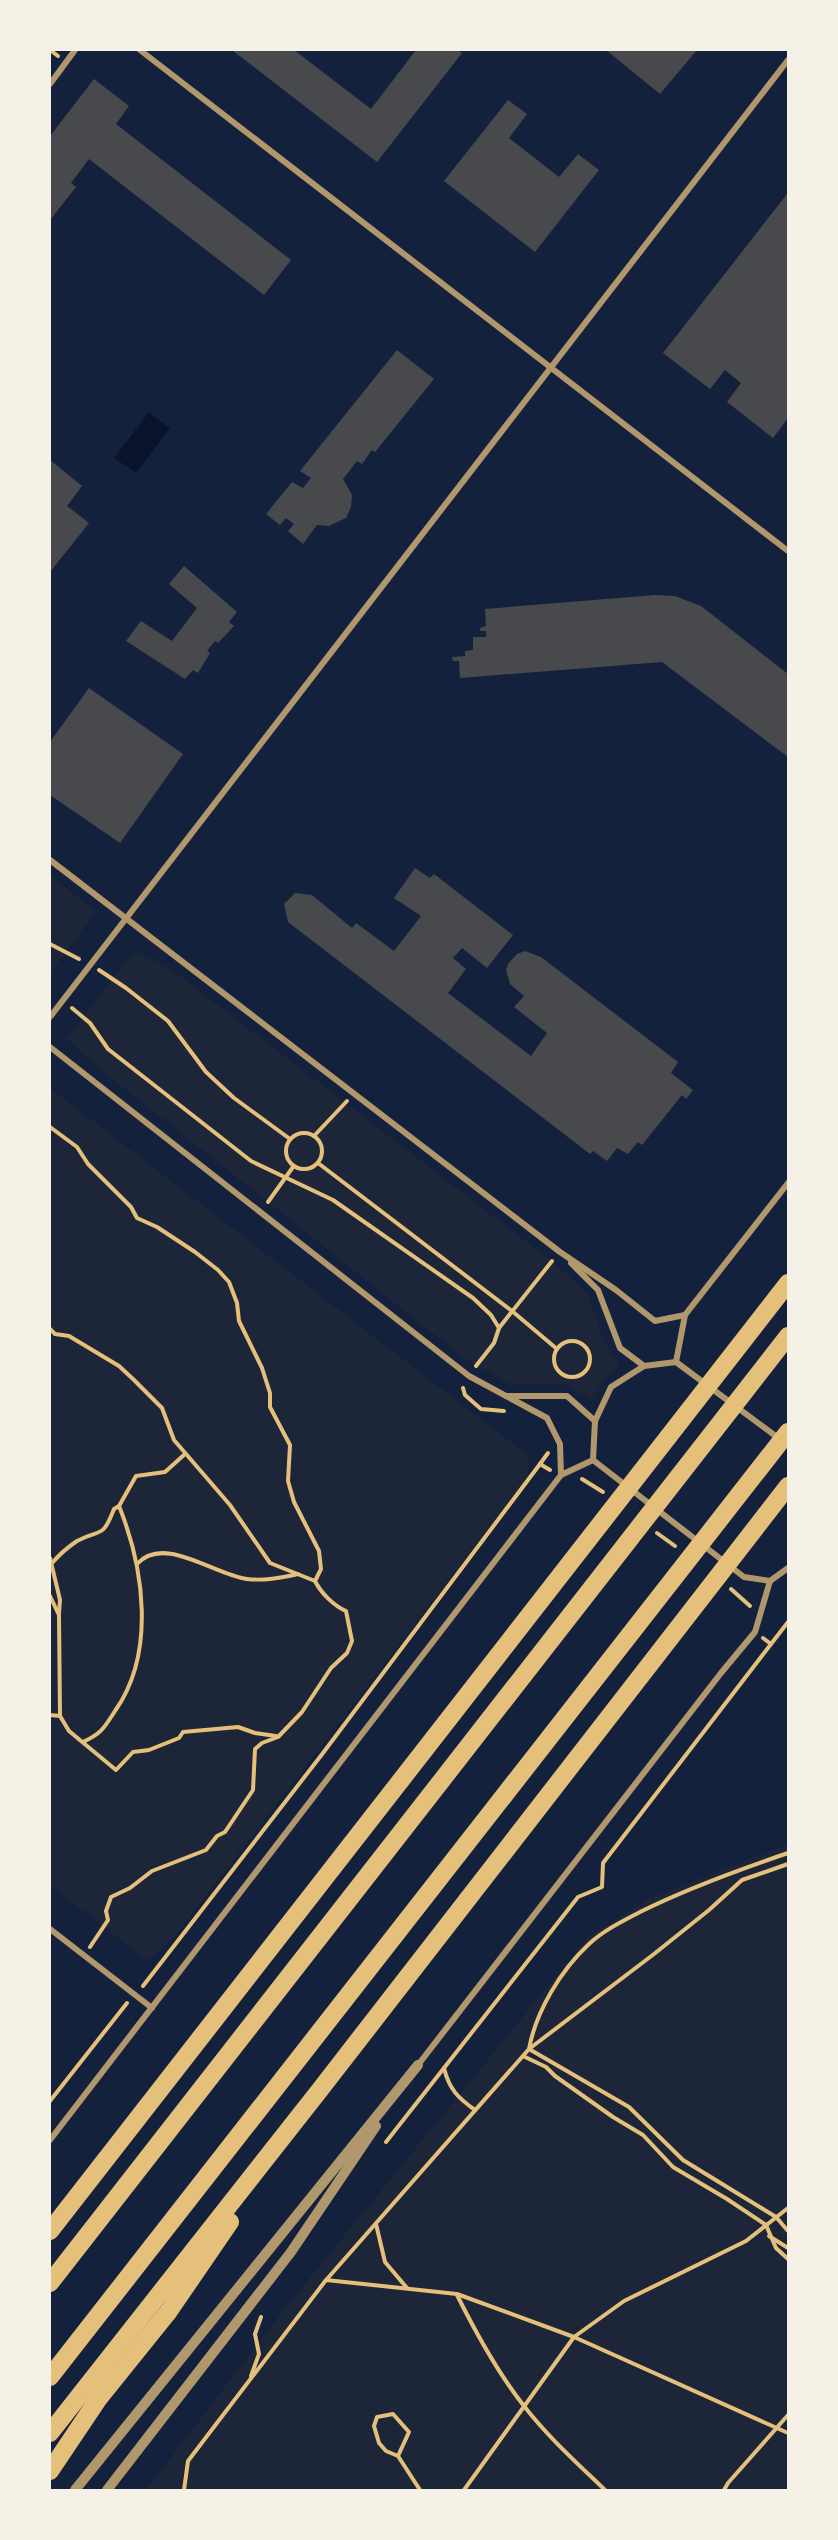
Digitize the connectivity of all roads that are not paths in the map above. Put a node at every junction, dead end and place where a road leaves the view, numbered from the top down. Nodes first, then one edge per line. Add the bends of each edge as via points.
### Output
1 (75, 50) edge
2 (140, 50) edge
3 (789, 60) edge
4 (50, 84) edge
5 (550, 367) junction
6 (789, 551) edge
7 (50, 860) edge
8 (125, 918) junction
9 (50, 1017) edge
10 (50, 1047) edge
11 (789, 1183) edge
12 (560, 1252) junction
13 (786, 1285) edge
14 (685, 1315) junction
15 (789, 1336) edge
16 (676, 1362) junction
17 (644, 1366) junction
18 (506, 1396) junction
19 (595, 1421) junction
20 (789, 1432) edge
21 (789, 1445) edge
22 (593, 1460) junction
23 (561, 1475) junction
24 (789, 1486) edge
25 (789, 1568) edge
26 (770, 1581) junction
27 (50, 1929) edge
28 (152, 2008) junction
29 (418, 2065) junction
30 (319, 2091) junction
31 (50, 2140) edge
32 (50, 2231) edge
33 (50, 2283) edge
34 (50, 2377) edge
35 (50, 2433) edge
36 (50, 2471) edge
37 (75, 2490) edge
38 (107, 2490) edge

1 - 4 street
2 - 5 street
3 - 5 street
5 - 6 street
5 - 8 street
7 - 8 street
8 - 9 street
8 - 12 street
10 - 18 street via 469,1376
11 - 14 street
12 - 14 street via 656,1321
12 - 17 street via 598,1290 621,1348
13 - 32 highway
14 - 16 street
15 - 33 highway
16 - 17 street
16 - 21 street
17 - 19 street via 611,1388
18 - 19 street via 567,1396
18 - 23 street via 547,1418 560,1444
19 - 22 street
20 - 34 highway
22 - 23 street
22 - 26 street via 744,1577
23 - 28 street
24 - 30 highway
25 - 26 street
26 - 29 street via 755,1632
27 - 28 street
28 - 31 street
29 - 37 street
29 - 38 street via 291,2252
30 - 35 highway
30 - 36 highway via 169,2311 99,2398

